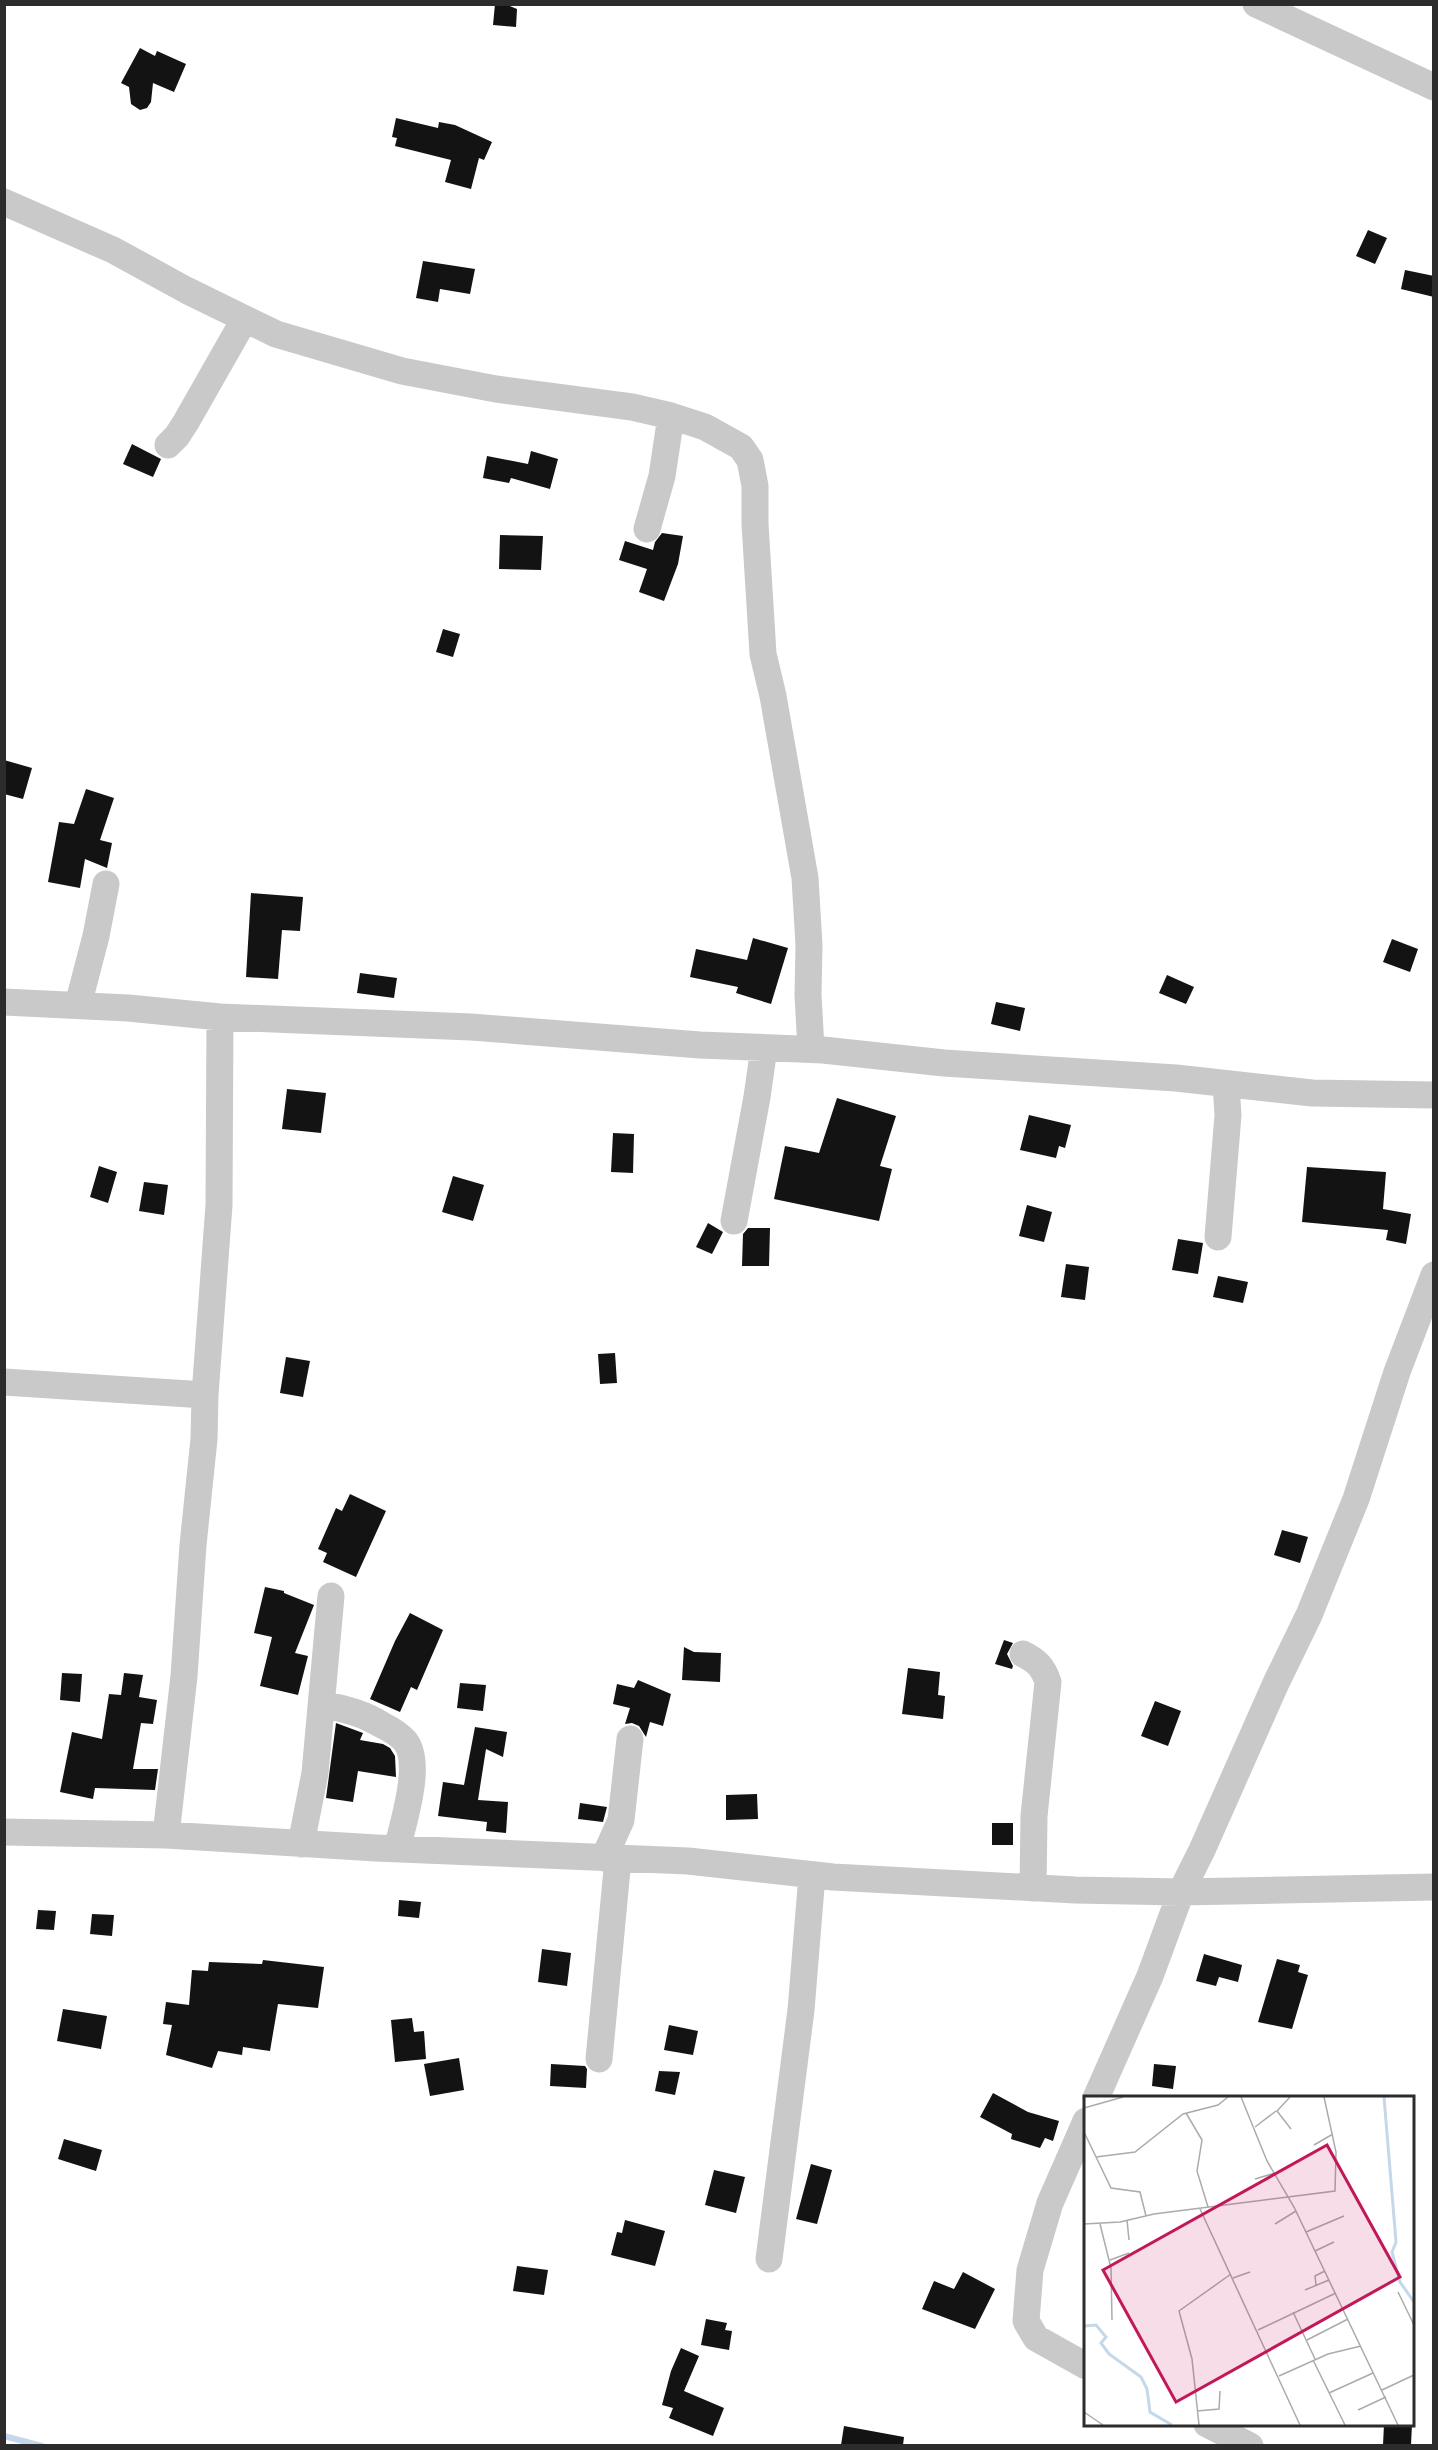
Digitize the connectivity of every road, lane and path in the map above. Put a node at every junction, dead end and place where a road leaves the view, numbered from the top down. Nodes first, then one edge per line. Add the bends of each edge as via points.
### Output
1 (1256, 4) edge
2 (1434, 87) edge
3 (4, 202) edge
4 (244, 320) junction
5 (671, 416) junction
6 (168, 445) dead end
7 (646, 530) dead end
8 (106, 884) dead end
9 (4, 1002) edge
10 (78, 1005) junction
11 (220, 1017) junction
12 (764, 1048) junction
13 (811, 1049) junction
14 (1226, 1084) junction
15 (1434, 1095) edge
16 (734, 1221) dead end
17 (1218, 1237) dead end
18 (1434, 1275) edge
19 (4, 1382) edge
20 (205, 1395) junction
21 (331, 1596) dead end
22 (1023, 1654) dead end
23 (321, 1705) junction
24 (630, 1738) dead end
25 (4, 1832) edge
26 (166, 1835) junction
27 (301, 1844) junction
28 (398, 1849) junction
29 (611, 1858) junction
30 (812, 1875) junction
31 (1434, 1887) edge
32 (1033, 1888) junction
33 (1180, 1892) junction
34 (600, 2059) dead end
35 (1096, 2096) edge
36 (1084, 2126) edge
37 (769, 2259) dead end
38 (1084, 2365) edge
39 (1211, 2426) edge
40 (1250, 2445) edge

1 - 2 street
3 - 4 street via 113,250
4 - 5 street via 276,334 402,371
4 - 6 street via 177,436
5 - 7 street via 662,476
5 - 13 street via 729,439 750,460 755,486 763,654 805,878
8 - 10 street
9 - 10 street
10 - 11 street
11 - 12 street via 471,1027
11 - 20 street via 219,1204
12 - 13 street
12 - 16 street
13 - 14 street
14 - 15 street via 1312,1093
14 - 17 street via 1228,1115
18 - 33 street via 1397,1372 1356,1499 1313,1605
19 - 20 street
20 - 26 street via 184,1676
21 - 23 street
22 - 32 street via 1039,1664 1048,1682 1034,1816
23 - 27 street via 315,1773
23 - 28 street via 369,1717 405,1742 412,1756 412,1782
24 - 29 street via 622,1813
25 - 26 street
26 - 27 street
27 - 28 street
28 - 29 street
29 - 30 street via 688,1861
29 - 34 street
30 - 32 street
30 - 37 street via 801,2010
31 - 33 street
32 - 33 street
33 - 35 street via 1150,1976
36 - 38 street via 1050,2203 1030,2270 1026,2303 1026,2321 1036,2338
39 - 40 street

